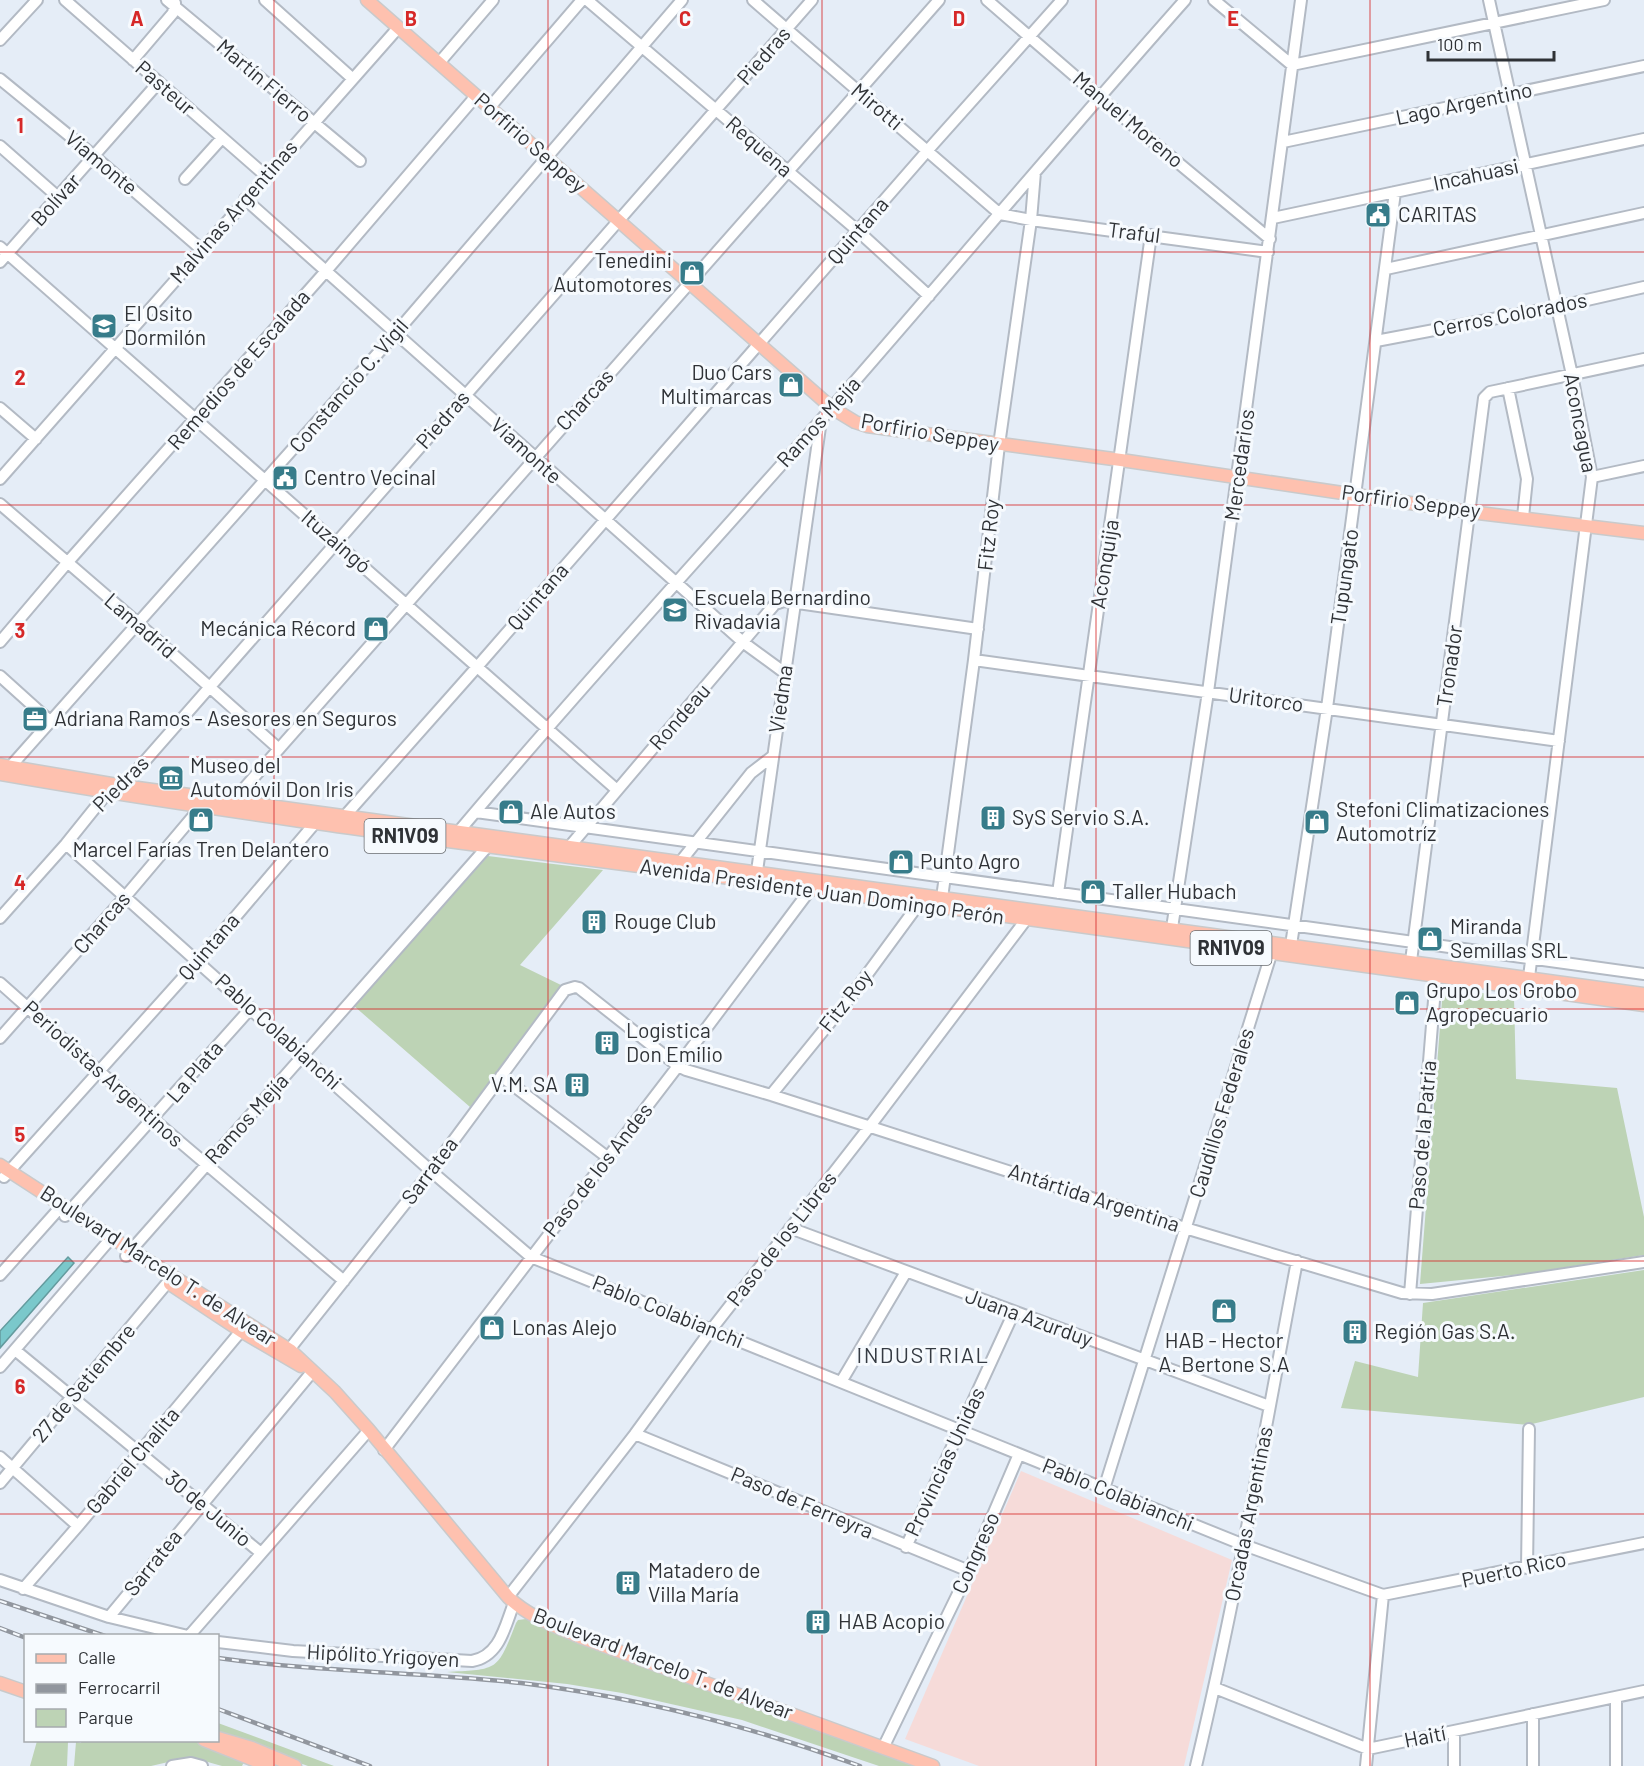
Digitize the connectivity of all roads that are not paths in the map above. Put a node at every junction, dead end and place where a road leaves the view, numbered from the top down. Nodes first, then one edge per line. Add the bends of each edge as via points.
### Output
1 (37, 0) edge
2 (65, 0) edge
3 (265, 0) edge
4 (493, 0) edge
5 (582, 0) edge
6 (587, 0) edge
7 (682, 0) edge
8 (753, 0) edge
9 (812, 0) edge
10 (939, 0) edge
11 (987, 0) edge
12 (1062, 0) edge
13 (1185, 0) edge
14 (1214, 0) edge
15 (1301, 0) edge
16 (1489, 0) edge
17 (1604, 0) edge
18 (371, 1) edge
19 (172, 2) edge
20 (1494, 24) junction
21 (398, 28) junction
22 (786, 30) junction
23 (1030, 37) junction
24 (0, 40) edge
25 (642, 48) junction
26 (133, 60) junction
27 (439, 63) junction
28 (1292, 65) junction
29 (1644, 66) edge
30 (0, 79) edge
31 (353, 79) junction
32 (159, 82) junction
33 (858, 91) junction
34 (1509, 94) junction
35 (476, 96) junction
36 (1099, 97) junction
37 (489, 108) junction
38 (717, 110) junction
39 (314, 122) junction
40 (222, 138) junction
41 (1644, 139) edge
42 (1283, 142) junction
43 (0, 146) edge
44 (928, 150) junction
45 (94, 156) junction
46 (546, 156) junction
47 (360, 161) dead end
48 (1525, 165) junction
49 (788, 172) junction
50 (1035, 172) junction
51 (266, 176) junction
52 (185, 178) dead end
53 (1395, 192) junction
54 (58, 197) junction
55 (245, 199) junction
56 (1644, 213) edge
57 (1000, 214) junction
58 (1273, 219) junction
59 (1031, 220) junction
60 (619, 222) junction
61 (858, 231) junction
62 (1151, 235) junction
63 (1540, 236) junction
64 (1270, 239) junction
65 (201, 249) junction
66 (4, 250) edge
67 (1268, 252) junction
68 (0, 262) edge
69 (1386, 269) junction
70 (326, 271) junction
71 (689, 284) junction
72 (1644, 287) edge
73 (929, 296) junction
74 (1556, 307) junction
75 (395, 334) junction
76 (1376, 341) junction
77 (759, 345) junction
78 (116, 348) junction
79 (1644, 359) edge
80 (1572, 375) junction
81 (1508, 388) junction
82 (464, 396) junction
83 (0, 408) edge
84 (832, 408) junction
85 (196, 418) junction
86 (821, 420) junction
87 (36, 440) junction
88 (999, 445) junction
89 (534, 458) junction
90 (1121, 460) junction
91 (1644, 466) edge
92 (1238, 477) junction
93 (1592, 477) junction
94 (0, 479) edge
95 (266, 480) junction
96 (1356, 494) junction
97 (0, 504) edge
98 (1470, 512) junction
99 (1523, 517) junction
100 (605, 521) junction
101 (1587, 526) junction
102 (1644, 533) edge
103 (337, 543) junction
104 (67, 563) junction
105 (676, 583) junction
106 (795, 602) junction
107 (406, 604) junction
108 (139, 624) junction
109 (978, 629) junction
110 (0, 642) edge
111 (744, 643) junction
112 (974, 660) junction
113 (477, 667) junction
114 (785, 673) junction
115 (1088, 675) junction
116 (0, 676) edge
117 (209, 686) junction
118 (1208, 692) junction
119 (1327, 708) junction
120 (51, 722) junction
121 (1442, 725) junction
122 (548, 729) junction
123 (1559, 741) junction
124 (279, 749) junction
125 (773, 756) junction
126 (3, 769) edge
127 (123, 786) junction
128 (617, 790) junction
129 (107, 794) junction
130 (233, 801) junction
131 (201, 807) junction
132 (476, 812) junction
133 (344, 817) junction
134 (315, 823) junction
135 (586, 828) junction
136 (454, 837) junction
137 (696, 843) junction
138 (66, 844) junction
139 (570, 846) junction
140 (487, 847) junction
141 (760, 852) junction
142 (681, 861) junction
143 (757, 871) junction
144 (945, 877) junction
145 (810, 890) junction
146 (1058, 893) junction
147 (125, 897) junction
148 (942, 898) junction
149 (918, 905) junction
150 (1175, 909) junction
151 (1030, 915) junction
152 (0, 918) edge
153 (1294, 925) junction
154 (1172, 928) junction
155 (1414, 942) junction
156 (1292, 945) junction
157 (1273, 948) junction
158 (1533, 958) junction
159 (198, 961) junction
160 (1411, 961) junction
161 (1644, 974) edge
162 (1436, 976) junction
163 (1529, 977) junction
164 (0, 983) edge
165 (575, 987) joint
166 (1644, 993) edge
167 (1644, 1005) edge
168 (28, 1007) junction
169 (251, 1008) junction
170 (0, 1038) edge
171 (304, 1056) junction
172 (678, 1066) junction
173 (98, 1071) junction
174 (501, 1076) junction
175 (771, 1095) junction
176 (153, 1119) junction
177 (870, 1126) junction
178 (607, 1157) junction
179 (206, 1164) junction
180 (431, 1171) junction
181 (3, 1172) edge
182 (65, 1212) junction
183 (790, 1228) junction
184 (1185, 1228) junction
185 (107, 1243) junction
186 (128, 1253) junction
187 (529, 1259) junction
188 (1297, 1261) junction
189 (1644, 1262) edge
190 (906, 1272) junction
191 (0, 1275) edge
192 (344, 1281) junction
193 (168, 1282) junction
194 (1410, 1294) junction
195 (1014, 1312) junction
196 (697, 1330) dead end
197 (711, 1330) junction
198 (241, 1331) junction
199 (15, 1350) junction
200 (287, 1353) junction
201 (1145, 1361) junction
202 (0, 1367) edge
203 (312, 1372) junction
204 (841, 1382) junction
205 (73, 1397) junction
206 (1269, 1406) junction
207 (369, 1430) junction
208 (1529, 1430) dead end
209 (959, 1431) junction
210 (634, 1434) junction
211 (384, 1450) junction
212 (140, 1453) junction
213 (1019, 1454) junction
214 (0, 1457) edge
215 (12, 1468) junction
216 (0, 1483) edge
217 (1104, 1489) junction
218 (201, 1504) junction
219 (78, 1526) junction
220 (1644, 1543) edge
221 (1244, 1545) junction
222 (906, 1546) junction
223 (261, 1553) junction
224 (1527, 1568) junction
225 (969, 1571) junction
226 (0, 1580) edge
227 (22, 1588) junction
228 (1383, 1595) junction
229 (511, 1600) junction
230 (109, 1617) junction
231 (185, 1634) edge
232 (190, 1634) edge
233 (219, 1642) edge
234 (0, 1683) edge
235 (1215, 1688) junction
236 (24, 1691) edge
237 (1644, 1691) edge
238 (1616, 1697) junction
239 (1533, 1714) junction
240 (1454, 1731) junction
241 (219, 1739) edge
242 (209, 1742) edge
243 (883, 1748) junction
244 (1368, 1749) junction
245 (249, 1757) edge
246 (172, 1766) edge
247 (202, 1766) edge
248 (269, 1766) edge
249 (295, 1766) edge
250 (933, 1766) edge
251 (1196, 1766) edge
252 (1366, 1766) edge
253 (1454, 1766) edge
254 (1533, 1766) edge
255 (1616, 1766) edge

1 - 24 street
2 - 26 street, Pasteur
3 - 31 street
4 - 27 street
5 - 37 street
6 - 25 street, Requena
7 - 25 street, Constancio C. Vigil
8 - 22 street, Mirotti
9 - 22 street, Piedras
10 - 33 street, Charcas
11 - 23 street, Manuel Moreno
12 - 23 street, Quintana
13 - 36 street, Ramos Mejía
14 - 28 street
15 - 28 street, Mercedarios
16 - 20 street, Aconcagua
17 - 20 street
18 - 21 main road, Porfirio Seppey
19 - 26 street via 173,13
19 - 39 street, Martín Fierro
20 - 28 street
20 - 34 street, Aconcagua
21 - 27 main road, Porfirio Seppey
21 - 31 street, Malvinas Argentinas
22 - 33 street, Mirotti
22 - 38 street, Piedras
23 - 36 street, Manuel Moreno
23 - 44 street, Quintana
25 - 38 street, Requena
25 - 46 street, Constancio C. Vigil
26 - 32 street, Pasteur
27 - 35 main road, Porfirio Seppey
28 - 42 street, Mercedarios
29 - 34 street, Lago Argentino
30 - 45 street, Viamonte
31 - 39 street, Malvinas Argentinas
32 - 40 street, Pasteur
32 - 45 street, Bolívar
33 - 44 street, Mirotti
33 - 49 street, Charcas
34 - 42 street, Lago Argentino
34 - 48 street, Aconcagua
35 - 37 main road, Porfirio Seppey
35 - 70 street, Remedios de Escalada
36 - 50 street, Ramos Mejía
36 - 64 street, Manuel Moreno
37 - 46 main road, Porfirio Seppey
38 - 49 street, Requena
38 - 60 street, Piedras
39 - 47 street, Martín Fierro
39 - 51 street, Malvinas Argentinas
40 - 51 street, Pasteur
40 - 52 street
41 - 48 street, Incahuasi
42 - 58 street, Mercedarios
43 - 54 street
44 - 57 street, Mirotti
44 - 61 street, Quintana
45 - 54 street, Bolívar
45 - 65 street, Viamonte
46 - 60 main road, Porfirio Seppey
46 - 75 street, Constancio C. Vigil
48 - 53 street, Incahuasi
48 - 63 street, Aconcagua
49 - 61 street, Requena
49 - 71 street, Charcas
50 - 57 street, Ramos Mejía
50 - 59 street, Fitz Roy
51 - 55 street, Malvinas Argentinas
53 - 58 street, Incahuasi
53 - 69 street, Tupungato
54 - 66 street, Bolívar
55 - 65 street, Malvinas Argentinas
55 - 70 street, Viamonte
56 - 63 street
57 - 59 street, Traful
57 - 73 street, Ramos Mejía
58 - 64 street, Mercedarios
59 - 62 street, Traful
59 - 88 street, Fitz Roy
60 - 71 main road, Porfirio Seppey
60 - 82 street, Piedras
61 - 73 street, Requena
61 - 77 street, Quintana
62 - 67 street, Traful
62 - 90 street, Aconquija
63 - 69 street
63 - 74 street, Aconcagua
64 - 67 street, Mercedarios
65 - 78 street, Malvinas Argentinas
66 - 68 street, Bolívar
66 - 78 street, Ituzaingó
67 - 92 street, Mercedarios
69 - 76 street, Tupungato
70 - 75 street, Viamonte
70 - 85 street, Remedios de Escalada
71 - 77 main road, Porfirio Seppey
71 - 89 street, Charcas
72 - 74 street, Cerros Colorados
73 - 84 street, Ramos Mejía
74 - 76 street, Cerros Colorados
74 - 80 street, Aconcagua
75 - 82 street, Viamonte
75 - 95 street, Constancio C. Vigil
76 - 96 street, Tupungato
77 - 84 main road, Porfirio Seppey
77 - 100 street, Quintana
78 - 85 street, Ituzaingó
78 - 87 street, Malvinas Argentinas
79 - 80 street
80 - 81 street
80 - 93 street, Aconcagua
81 - 98 street, Tronador via 1490,392 1484,398
81 - 99 street via 1527,479
82 - 89 street, Viamonte
82 - 103 street, Piedras
83 - 87 street
84 - 86 street, Ramos Mejía
84 - 88 main road, Porfirio Seppey via 867,426
85 - 95 street, Ituzaingó
85 - 104 street, Remedios de Escalada
86 - 105 street, Ramos Mejía
86 - 106 street, Viedma
87 - 94 street, Malvinas Argentinas
88 - 90 main road, Porfirio Seppey
88 - 109 street, Fitz Roy
89 - 100 street, Viamonte
89 - 107 street, Charcas
90 - 92 main road, Porfirio Seppey
90 - 115 street, Aconquija
91 - 93 street
92 - 96 main road, Porfirio Seppey
92 - 118 street, Mercedarios
93 - 101 street, Aconcagua
95 - 103 street, Ituzaingó
95 - 108 street, Constancio C. Vigil
96 - 98 main road, Porfirio Seppey
96 - 119 street, Tupungato
97 - 104 street, Lamadrid
98 - 99 main road, Porfirio Seppey
98 - 121 street, Tronador
99 - 101 main road, Porfirio Seppey
100 - 105 street, Viamonte
100 - 113 street, Quintana
101 - 102 main road, Porfirio Seppey
101 - 123 street, Aconcagua
103 - 107 street, Ituzaingó
103 - 117 street, Piedras
104 - 108 street, Lamadrid
104 - 110 street, Remedios de Escalada
105 - 111 street, Viamonte
105 - 122 street, Ramos Mejía
106 - 109 street
106 - 111 street, Rondeau via 775,604
106 - 114 street, Viedma
107 - 113 street, Ituzaingó
107 - 124 street, Charcas
108 - 117 street, Lamadrid
108 - 120 street, Constancio C. Vigil
109 - 112 street, Fitz Roy
111 - 114 street, Viamonte
111 - 128 street, Rondeau
112 - 115 street, Uritorco
112 - 144 street, Fitz Roy
113 - 122 street, Ituzaingó
113 - 133 street, Quintana
114 - 125 street, Viedma
115 - 118 street, Uritorco
115 - 146 street, Aconquija
116 - 120 street
117 - 124 street, Lamadrid
117 - 127 street, Piedras
118 - 119 street, Uritorco
118 - 150 street, Mercedarios
119 - 121 street, Uritorco
119 - 153 street, Tupungato
120 - 126 street, Constancio C. Vigil
121 - 123 street, Uritorco
121 - 155 street, Tronador
122 - 128 street, Ituzaingó
122 - 132 street, Ramos Mejía
123 - 158 street, Aconcagua
124 - 130 street, Charcas
125 - 137 street via 751,773
125 - 141 street, Viedma
126 - 127 main road, Avenida Presidente Juan Domingo Perón / RN1V09
126 - 129 main road, Avenida Presidente Juan Domingo Perón / RN1V09
127 - 129 street, Piedras
127 - 130 main road, Avenida Presidente Juan Domingo Perón / RN1V09
128 - 135 street, Rondeau
129 - 131 main road, Avenida Presidente Juan Domingo Perón / RN1V09
129 - 138 street, Piedras
130 - 133 main road, Avenida Presidente Juan Domingo Perón / RN1V09
131 - 134 main road, Avenida Presidente Juan Domingo Perón / RN1V09
131 - 147 street, Charcas
132 - 135 street, Avenida Presidente Juan Domingo Perón
132 - 136 street, Ramos Mejía
133 - 134 street
133 - 136 main road, Avenida Presidente Juan Domingo Perón / RN1V09
134 - 136 main road, Avenida Presidente Juan Domingo Perón / RN1V09
134 - 159 street, Quintana
135 - 137 street, Avenida Presidente Juan Domingo Perón
135 - 139 street, Rondeau
136 - 139 main road, Avenida Presidente Juan Domingo Perón / RN1V09
136 - 140 main road, Avenida Presidente Juan Domingo Perón / RN1V09
137 - 141 street, Avenida Presidente Juan Domingo Perón
137 - 142 street
138 - 147 street, Pablo Colabianchi
138 - 152 street, Piedras
139 - 142 main road, Avenida Presidente Juan Domingo Perón / RN1V09
140 - 145 main road, Avenida Presidente Juan Domingo Perón / RN1V09
140 - 171 street, Ramos Mejía
141 - 143 street, Viedma
141 - 144 street, Avenida Presidente Juan Domingo Perón
142 - 143 main road, Avenida Presidente Juan Domingo Perón / RN1V09
143 - 148 main road, Avenida Presidente Juan Domingo Perón / RN1V09
144 - 146 street, Avenida Presidente Juan Domingo Perón
144 - 148 street, Fitz Roy
145 - 149 main road, Avenida Presidente Juan Domingo Perón / RN1V09
145 - 172 street, Paso de los Andes
146 - 150 street, Avenida Presidente Juan Domingo Perón
147 - 159 street, Pablo Colabianchi
147 - 168 street, Charcas
148 - 151 main road, Avenida Presidente Juan Domingo Perón / RN1V09
149 - 151 main road, Avenida Presidente Juan Domingo Perón / RN1V09
149 - 175 street, Fitz Roy
150 - 153 street, Avenida Presidente Juan Domingo Perón
150 - 154 street, Mercedarios
151 - 154 main road, Avenida Presidente Juan Domingo Perón / RN1V09
151 - 157 main road, Avenida Presidente Juan Domingo Perón / RN1V09
151 - 177 street, Paso de los Libres
153 - 155 street, Avenida Presidente Juan Domingo Perón
153 - 156 street, Tupungato
154 - 157 main road, Avenida Presidente Juan Domingo Perón / RN1V09
155 - 158 street, Avenida Presidente Juan Domingo Perón
155 - 160 street, Tronador
156 - 157 main road, Avenida Presidente Juan Domingo Perón / RN1V09
156 - 160 main road, Avenida Presidente Juan Domingo Perón / RN1V09
157 - 162 main road, Avenida Presidente Juan Domingo Perón / RN1V09
157 - 184 street, Caudillos Federales
158 - 161 street, Avenida Presidente Juan Domingo Perón
158 - 163 street, Aconcagua
159 - 169 street, Pablo Colabianchi
159 - 173 street, Quintana
160 - 163 main road, Avenida Presidente Juan Domingo Perón / RN1V09
162 - 167 main road, Avenida Presidente Juan Domingo Perón / RN1V09
162 - 194 street, Paso de la Patria
163 - 166 main road, Avenida Presidente Juan Domingo Perón / RN1V09
164 - 168 street, Periodistas Argentinos
165 - 172 street, Antártida Argentina
165 - 174 street, Sarratea via 565,990
168 - 170 street, Charcas
168 - 173 street, Periodistas Argentinos
169 - 171 street, Pablo Colabianchi
169 - 176 street, La Plata
171 - 179 street, Ramos Mejía
171 - 180 street, Pablo Colabianchi
172 - 175 street, Antártida Argentina
172 - 178 street, Paso de los Andes
173 - 176 street, Periodistas Argentinos
173 - 181 street, Quintana
174 - 178 street
174 - 180 street, Sarratea
175 - 177 street, Antártida Argentina
176 - 179 street, Periodistas Argentinos
176 - 182 street, La Plata
177 - 183 street, Paso de los Libres
177 - 184 street, Antártida Argentina
178 - 187 street, Paso de los Andes
179 - 186 street, Ramos Mejía
179 - 192 street, Periodistas Argentinos
180 - 187 street, Pablo Colabianchi
180 - 192 street, Sarratea
181 - 182 main road, Boulevard Marcelo T. de Alvear
182 - 185 main road, Boulevard Marcelo T. de Alvear
182 - 186 main road, Boulevard Marcelo T. de Alvear
182 - 191 street, La Plata
183 - 190 street, Juana Azurduy
183 - 197 street, Paso de los Libres
184 - 188 street, Antártida Argentina
184 - 201 street, Caudillos Federales
185 - 186 main road, Boulevard Marcelo T. de Alvear
185 - 199 street
186 - 193 main road, Boulevard Marcelo T. de Alvear
186 - 200 main road, Boulevard Marcelo T. de Alvear
187 - 196 street
187 - 197 street, Pablo Colabianchi
187 - 211 street, Paso de los Andes
188 - 194 street, Antártida Argentina
188 - 206 street, Orcadas Argentinas
189 - 194 street, Antártida Argentina
190 - 195 street, Juana Azurduy
190 - 204 street
192 - 200 street, Sarratea
193 - 198 main road, Boulevard Marcelo T. de Alvear
193 - 205 street, 27 de Setiembre
195 - 201 street, Juana Azurduy
195 - 209 street, Provincias Unidas
197 - 204 street, Pablo Colabianchi
197 - 210 street, Paso de los Libres
198 - 200 main road, Boulevard Marcelo T. de Alvear
198 - 212 street, Gabriel Chalita
199 - 202 street
199 - 205 street, 30 de Junio
200 - 203 main road, Boulevard Marcelo T. de Alvear
201 - 206 street, Juana Azurduy
201 - 217 street, Caudillos Federales
203 - 207 main road, Boulevard Marcelo T. de Alvear
203 - 218 street, Sarratea
204 - 209 street, Pablo Colabianchi
205 - 212 street, 30 de Junio
205 - 215 street, 27 de Setiembre
206 - 221 street, Orcadas Argentinas
207 - 211 main road, Boulevard Marcelo T. de Alvear
207 - 223 street
208 - 224 street
209 - 213 street, Pablo Colabianchi
209 - 222 street, Provincias Unidas
210 - 222 street, Paso de Ferreyra
210 - 229 street, Paso de los Libres
211 - 229 main road, Boulevard Marcelo T. de Alvear
212 - 218 street, 30 de Junio
212 - 219 street, Gabriel Chalita
213 - 217 street, Pablo Colabianchi
213 - 225 street, Congreso
214 - 215 street
215 - 216 street, 27 de Setiembre
215 - 219 street
217 - 221 street, Pablo Colabianchi
218 - 223 street, 30 de Junio
218 - 230 street, Sarratea
219 - 227 street, Gabriel Chalita
220 - 224 street, Puerto Rico
221 - 228 street, Pablo Colabianchi
221 - 235 street, Orcadas Argentinas
222 - 225 street, Paso de Ferreyra
223 - 232 street
224 - 228 street, Puerto Rico
225 - 243 street, Congreso
226 - 227 street
227 - 230 street
228 - 244 street
229 - 233 street, Hipólito Yrigoyen via 494,1650 487,1657 472,1661 293,1651
229 - 243 main road, Boulevard Marcelo T. de Alvear via 532,1616 580,1637
230 - 231 street
234 - 236 main road
235 - 244 street
235 - 251 street, Orcadas Argentinas
237 - 238 street, Haití
238 - 239 street, Haití
238 - 255 street
239 - 240 street, Haití
239 - 254 street
240 - 244 street, Haití
240 - 253 street
241 - 245 main road
242 - 245 main road
243 - 250 main road, Boulevard Marcelo T. de Alvear
244 - 252 street
245 - 248 main road
245 - 249 main road
246 - 247 street

